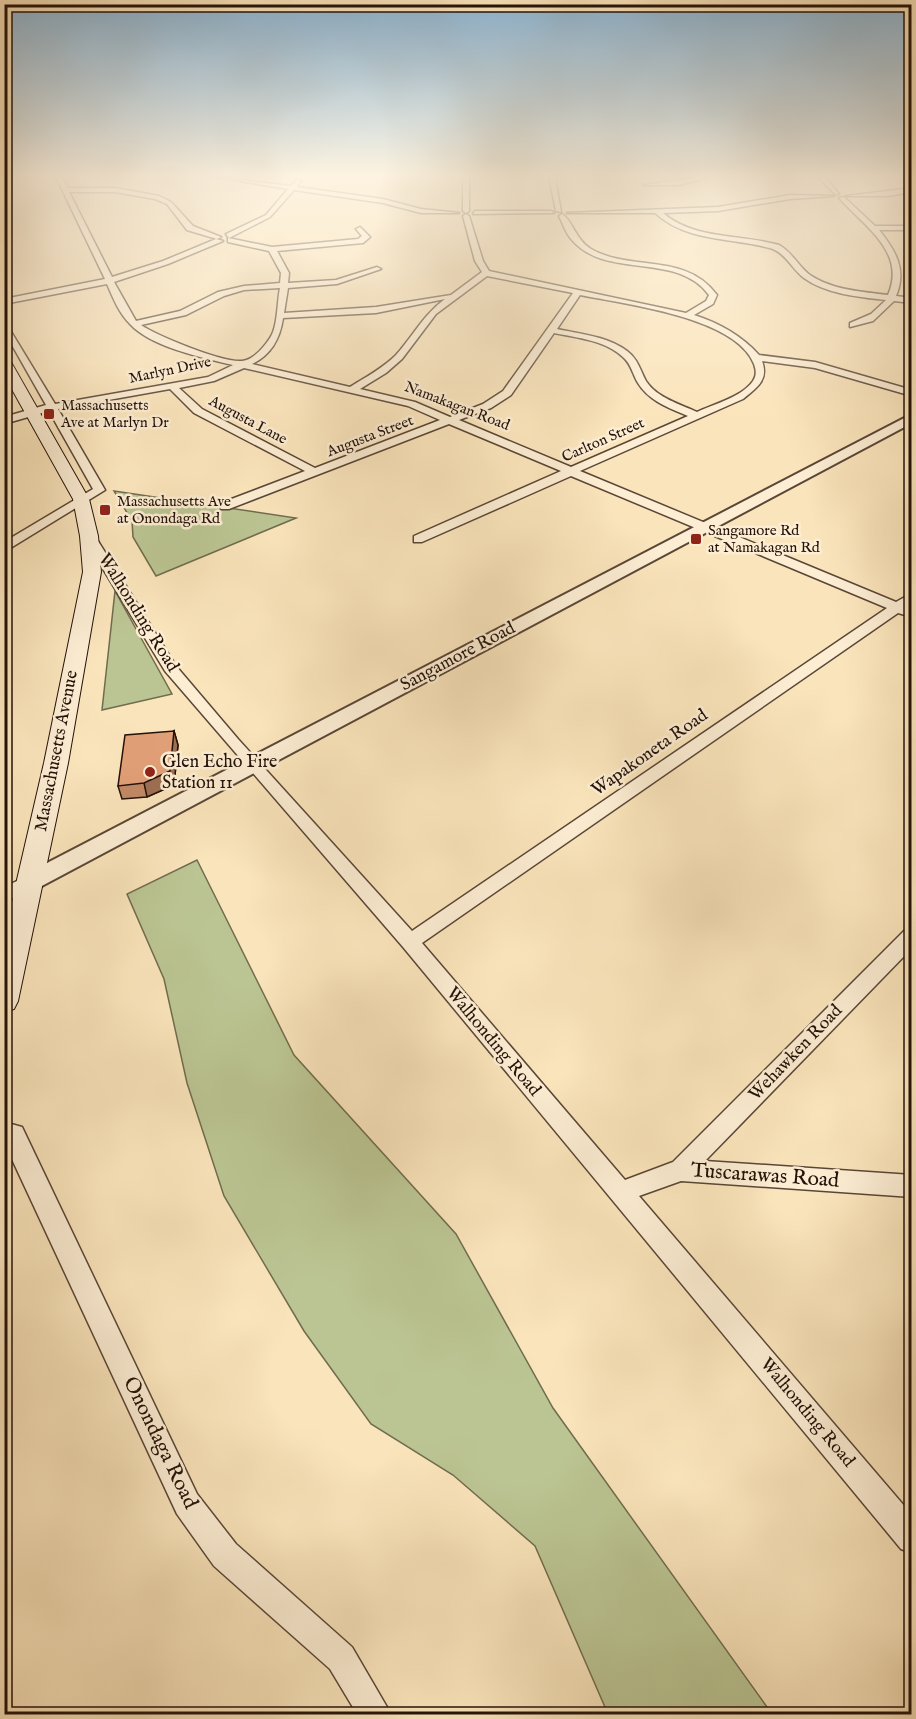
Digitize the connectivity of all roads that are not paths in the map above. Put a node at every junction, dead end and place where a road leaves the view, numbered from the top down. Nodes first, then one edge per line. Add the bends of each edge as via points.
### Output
1 (98, 257) edge
2 (180, 257) edge
3 (276, 257) edge
4 (478, 257) edge
5 (615, 257) edge
6 (790, 257) edge
7 (897, 257) edge
8 (377, 269) dead end
9 (486, 273) junction
10 (110, 282) junction
11 (284, 286) junction
12 (578, 292) junction
13 (455, 294) junction
14 (892, 298) junction
15 (912, 301) edge
16 (4, 302) edge
17 (410, 305) junction
18 (433, 312) junction
19 (688, 315) junction
20 (280, 316) junction
21 (4, 322) edge
22 (134, 324) junction
23 (853, 325) dead end
24 (551, 330) junction
25 (756, 358) junction
26 (4, 362) edge
27 (243, 365) junction
28 (287, 375) junction
29 (211, 379) junction
30 (173, 387) junction
31 (352, 390) junction
32 (912, 393) edge
33 (54, 407) junction
34 (32, 411) junction
35 (696, 415) junction
36 (912, 418) edge
37 (454, 420) junction
38 (4, 421) edge
39 (572, 471) junction
40 (315, 472) junction
41 (81, 499) junction
42 (225, 506) dead end
43 (704, 528) junction
44 (89, 536) junction
45 (418, 539) dead end
46 (4, 548) edge
47 (912, 597) edge
48 (904, 610) edge
49 (254, 766) junction
50 (30, 882) junction
51 (4, 895) edge
52 (912, 935) edge
53 (410, 942) junction
54 (4, 1001) edge
55 (4, 1132) edge
56 (681, 1170) junction
57 (912, 1186) edge
58 (621, 1192) junction
59 (912, 1538) edge
60 (375, 1714) edge

1 - 10 street
2 - 10 street
3 - 11 street, Marlyn Drive via 285,273
4 - 9 street
5 - 19 street via 682,273 706,284 713,295 710,302
6 - 14 street via 799,271 824,284
7 - 14 street via 902,266 900,286
8 - 11 street via 337,282
9 - 12 street
9 - 13 street
10 - 16 street
10 - 22 street
11 - 20 street, Marlyn Drive
11 - 22 street via 255,286 228,292 183,313
12 - 19 street
12 - 24 street, Augusta Street
13 - 17 street
13 - 18 street
14 - 15 street
14 - 23 street via 877,315
17 - 18 street
17 - 20 street via 356,313
18 - 31 street via 399,357
19 - 25 street via 731,334
20 - 27 street, Marlyn Drive via 273,344
21 - 33 street
22 - 27 street, Namakagan Road via 174,346
24 - 35 street via 618,349 630,358 650,392
24 - 37 street, Augusta Street via 507,393
25 - 32 street via 825,368
25 - 35 street, Carlton Street via 761,370 753,387
26 - 34 main road, Massachusetts Avenue
27 - 28 street, Namakagan Road
27 - 29 street, Marlyn Drive
28 - 29 street
28 - 31 street, Namakagan Road
29 - 30 street, Marlyn Drive
30 - 33 street, Marlyn Drive
30 - 40 street, Augusta Lane via 198,411
31 - 37 street, Namakagan Road via 411,404
33 - 34 street, Marlyn Drive
33 - 41 street via 99,490
34 - 38 street, Marlyn Drive
34 - 41 main road, Massachusetts Avenue
35 - 39 street, Carlton Street
36 - 43 street, Sangamore Road
37 - 39 street, Namakagan Road
37 - 40 street, Augusta Street
39 - 43 street, Namakagan Road
39 - 45 street, Carlton Street
40 - 42 street, Augusta Street
41 - 44 main road, Massachusetts Avenue
41 - 46 street
43 - 48 street, Namakagan Road
43 - 49 street, Sangamore Road
44 - 49 street, Walhonding Road via 170,668
44 - 50 main road, Massachusetts Avenue via 92,572 85,617
47 - 48 street, Wapakoneta Road
48 - 53 street, Wapakoneta Road
49 - 50 street, Sangamore Road
49 - 53 street, Walhonding Road
50 - 51 street, Sangamore Road
50 - 54 main road, Massachusetts Avenue
52 - 56 street, Wehawken Road
53 - 58 street, Walhonding Road
55 - 60 street, Onondaga Road via 14,1134 187,1504 225,1555 341,1658
56 - 57 street, Tuscarawas Road
56 - 58 street, Tuscarawas Road
58 - 59 street, Walhonding Road

